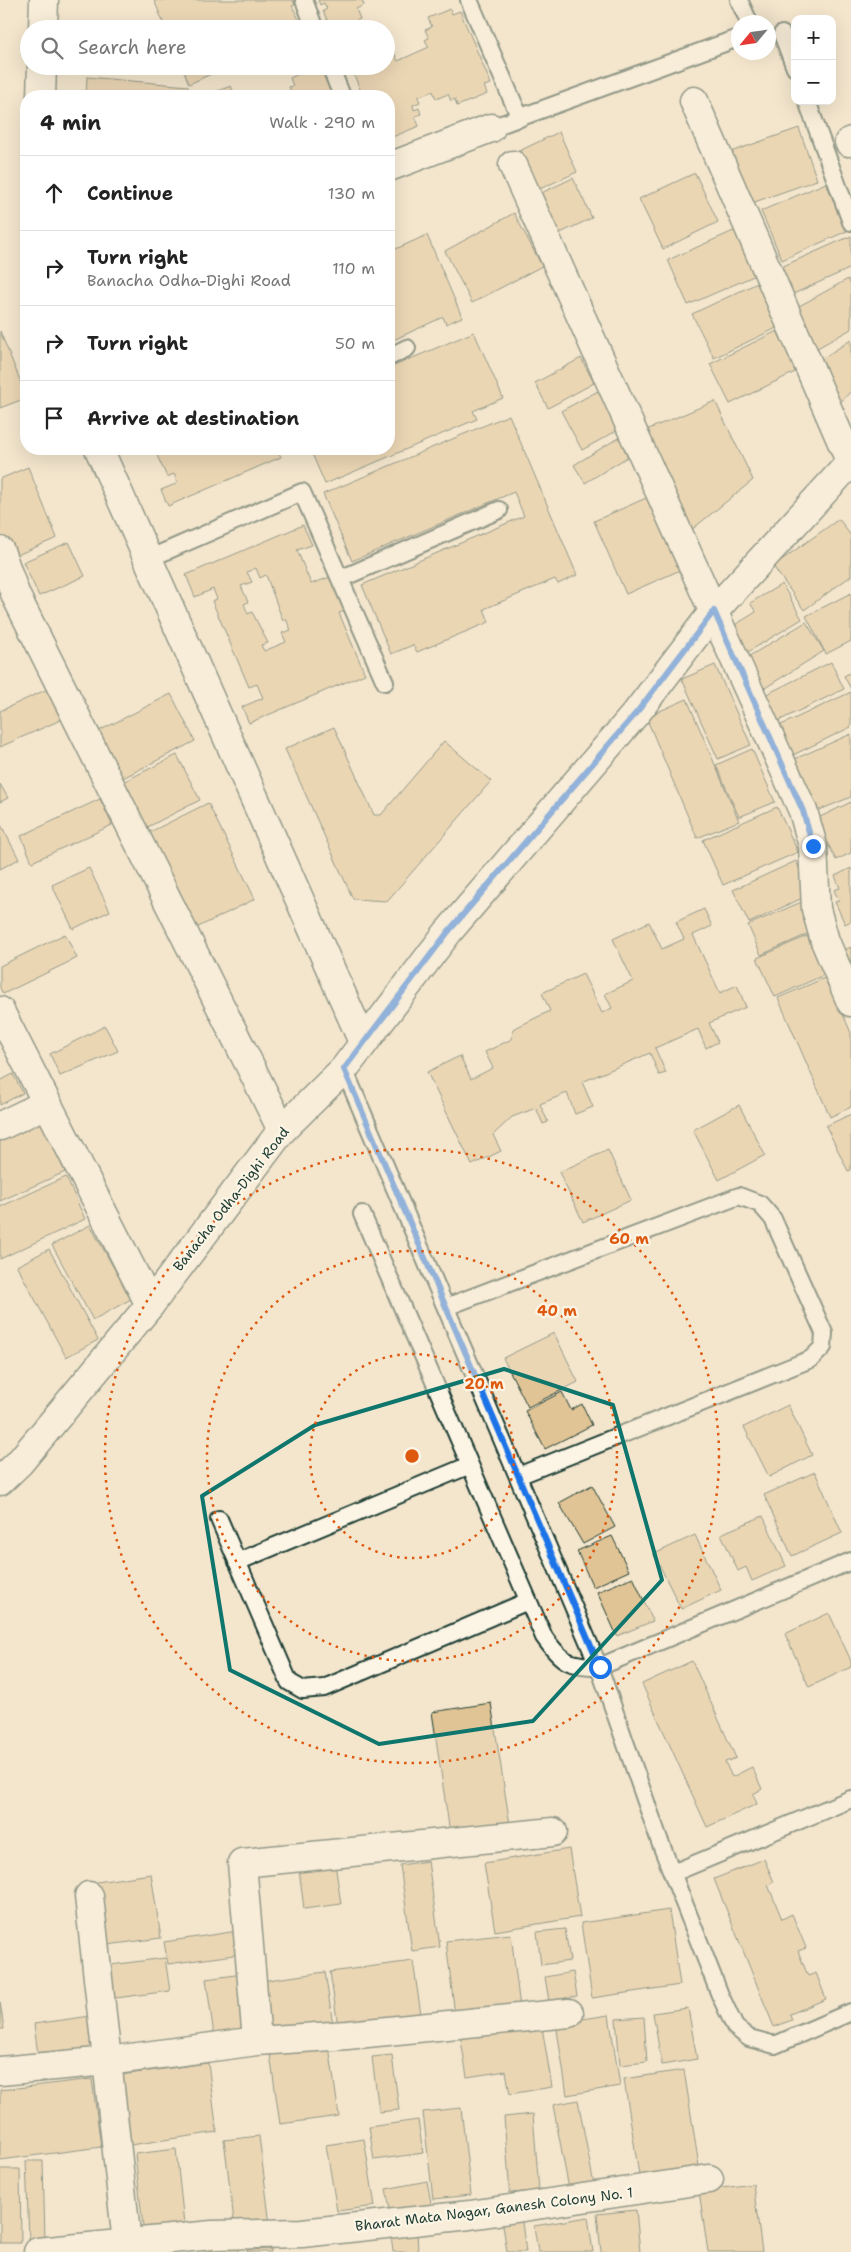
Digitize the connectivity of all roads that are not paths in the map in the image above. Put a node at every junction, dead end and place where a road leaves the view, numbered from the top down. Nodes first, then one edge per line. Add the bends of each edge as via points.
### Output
1 (44, 0) edge
2 (304, 0) edge
3 (469, 0) edge
4 (739, 0) edge
5 (746, 15) edge
6 (43, 20) edge
7 (312, 20) edge
8 (782, 34) dead end
9 (731, 41) edge
10 (792, 60) edge
11 (42, 75) edge
12 (334, 75) edge
13 (41, 90) edge
14 (340, 90) edge
15 (694, 102) dead end
16 (808, 105) edge
17 (520, 118) junction
18 (490, 128) joint
19 (395, 165) edge
20 (514, 165) dead end
21 (851, 222) edge
22 (407, 348) dead end
23 (395, 354) edge
24 (102, 455) edge
25 (851, 463) edge
26 (499, 510) dead end
27 (0, 551) edge
28 (148, 559) junction
29 (340, 579) junction
30 (714, 611) junction
31 (385, 682) dead end
32 (851, 1002) edge
33 (0, 1011) edge
34 (363, 1042) junction
35 (344, 1069) junction
36 (46, 1104) junction
37 (0, 1126) edge
38 (282, 1130) junction
39 (362, 1214) dead end
40 (150, 1305) junction
41 (446, 1307) junction
42 (470, 1465) junction
43 (518, 1476) junction
44 (0, 1481) edge
45 (219, 1519) dead end
46 (851, 1561) edge
47 (237, 1562) junction
48 (528, 1601) junction
49 (600, 1667) junction
50 (851, 1799) edge
51 (552, 1832) dead end
52 (672, 1873) junction
53 (89, 1896) dead end
54 (851, 2012) edge
55 (568, 2013) dead end
56 (257, 2041) junction
57 (108, 2061) junction
58 (0, 2071) edge
59 (709, 2179) dead end
60 (127, 2243) junction
61 (38, 2252) edge

1 - 6 street
2 - 7 lane
3 - 17 lane
4 - 5 lane
8 - 10 lane
9 - 17 lane
11 - 13 street
12 - 14 lane
15 - 25 street
16 - 21 lane
17 - 18 lane
18 - 19 street
20 - 30 street
22 - 23 lane
24 - 28 street
25 - 30 street, Banacha Odha-Dighi Road
26 - 29 lane
27 - 38 street via 16,596
28 - 29 lane via 302,492
28 - 34 street
29 - 31 lane
30 - 32 street via 803,811 813,846 816,909 825,941
30 - 34 street, Banacha Odha-Dighi Road via 637,712 448,932
33 - 36 street
34 - 35 street, Banacha Odha-Dighi Road
35 - 38 street, Banacha Odha-Dighi Road
35 - 41 lane
36 - 37 street
36 - 40 street
38 - 40 street, Banacha Odha-Dighi Road
39 - 42 lane
40 - 44 street, Banacha Odha-Dighi Road via 19,1463
41 - 43 lane
41 - 43 lane via 740,1196 760,1204 773,1219 824,1333 823,1347 811,1359
42 - 47 lane
42 - 48 lane
43 - 49 lane
45 - 47 lane
46 - 49 lane
47 - 48 lane via 289,1682 303,1690 324,1688
48 - 49 lane via 544,1637 556,1654 570,1664
49 - 52 lane
50 - 52 lane
51 - 56 street via 242,1863
52 - 54 lane via 720,1995 735,2027 749,2038 775,2045
53 - 57 street
55 - 56 street
56 - 57 street
57 - 58 street
57 - 60 street
59 - 60 street, Bharat Mata Nagar, Ganesh Colony No. 1 via 470,2216 302,2233 212,2235
60 - 61 street, Bharat Mata Nagar, Ganesh Colony No. 1

